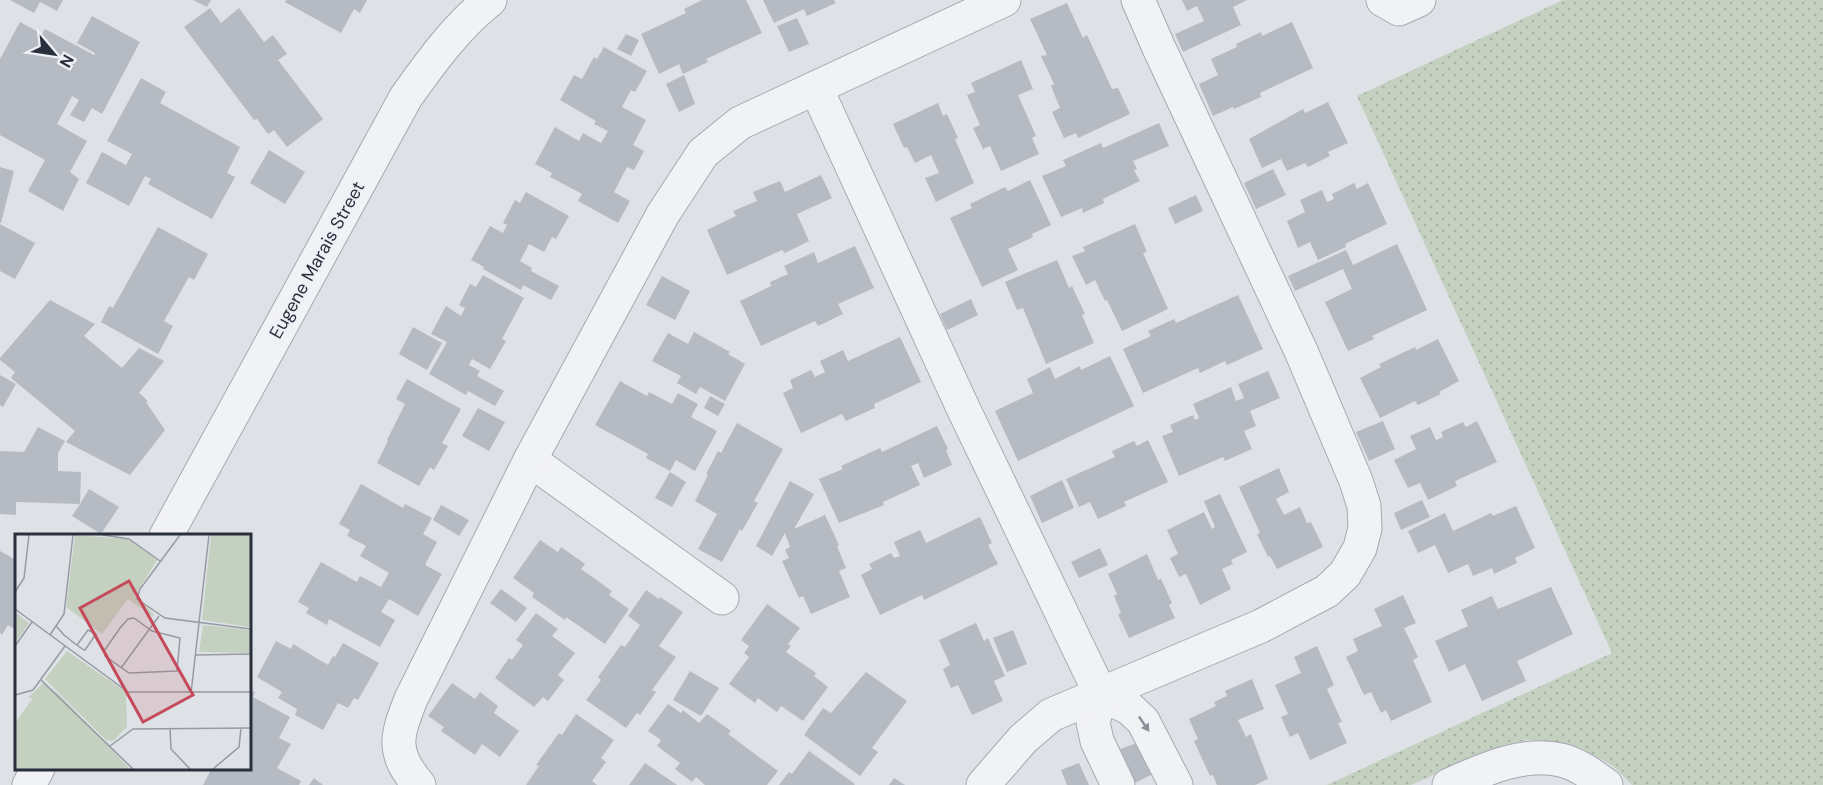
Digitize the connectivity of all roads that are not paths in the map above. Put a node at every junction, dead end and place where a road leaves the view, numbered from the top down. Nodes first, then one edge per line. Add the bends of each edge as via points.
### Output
1 (490, 0) edge
2 (1004, 0) edge
3 (1138, 0) edge
4 (1383, 0) edge
5 (1419, 0) edge
6 (816, 88) junction
7 (530, 460) junction
8 (167, 534) edge
9 (722, 598) dead end
10 (1101, 695) junction
11 (419, 785) edge
12 (983, 785) edge
13 (1118, 785) edge
14 (1176, 785) edge
15 (1449, 785) edge
16 (1606, 785) edge

1 - 8 street, Eugene Marais Street via 443,46 406,97
2 - 6 street
3 - 10 street via 1301,351 1356,481 1364,506 1365,528 1360,548 1345,574 1327,591 1261,626
4 - 5 street via 1400,9
6 - 7 street via 740,123 704,153 663,214
6 - 10 street
7 - 9 street
7 - 11 street via 399,728 398,749 404,768
10 - 12 street via 1051,715 1023,739
10 - 13 street via 1093,722 1097,741
10 -> 14 street via 1129,708 1143,720
15 - 16 street via 1539,756 1584,769

